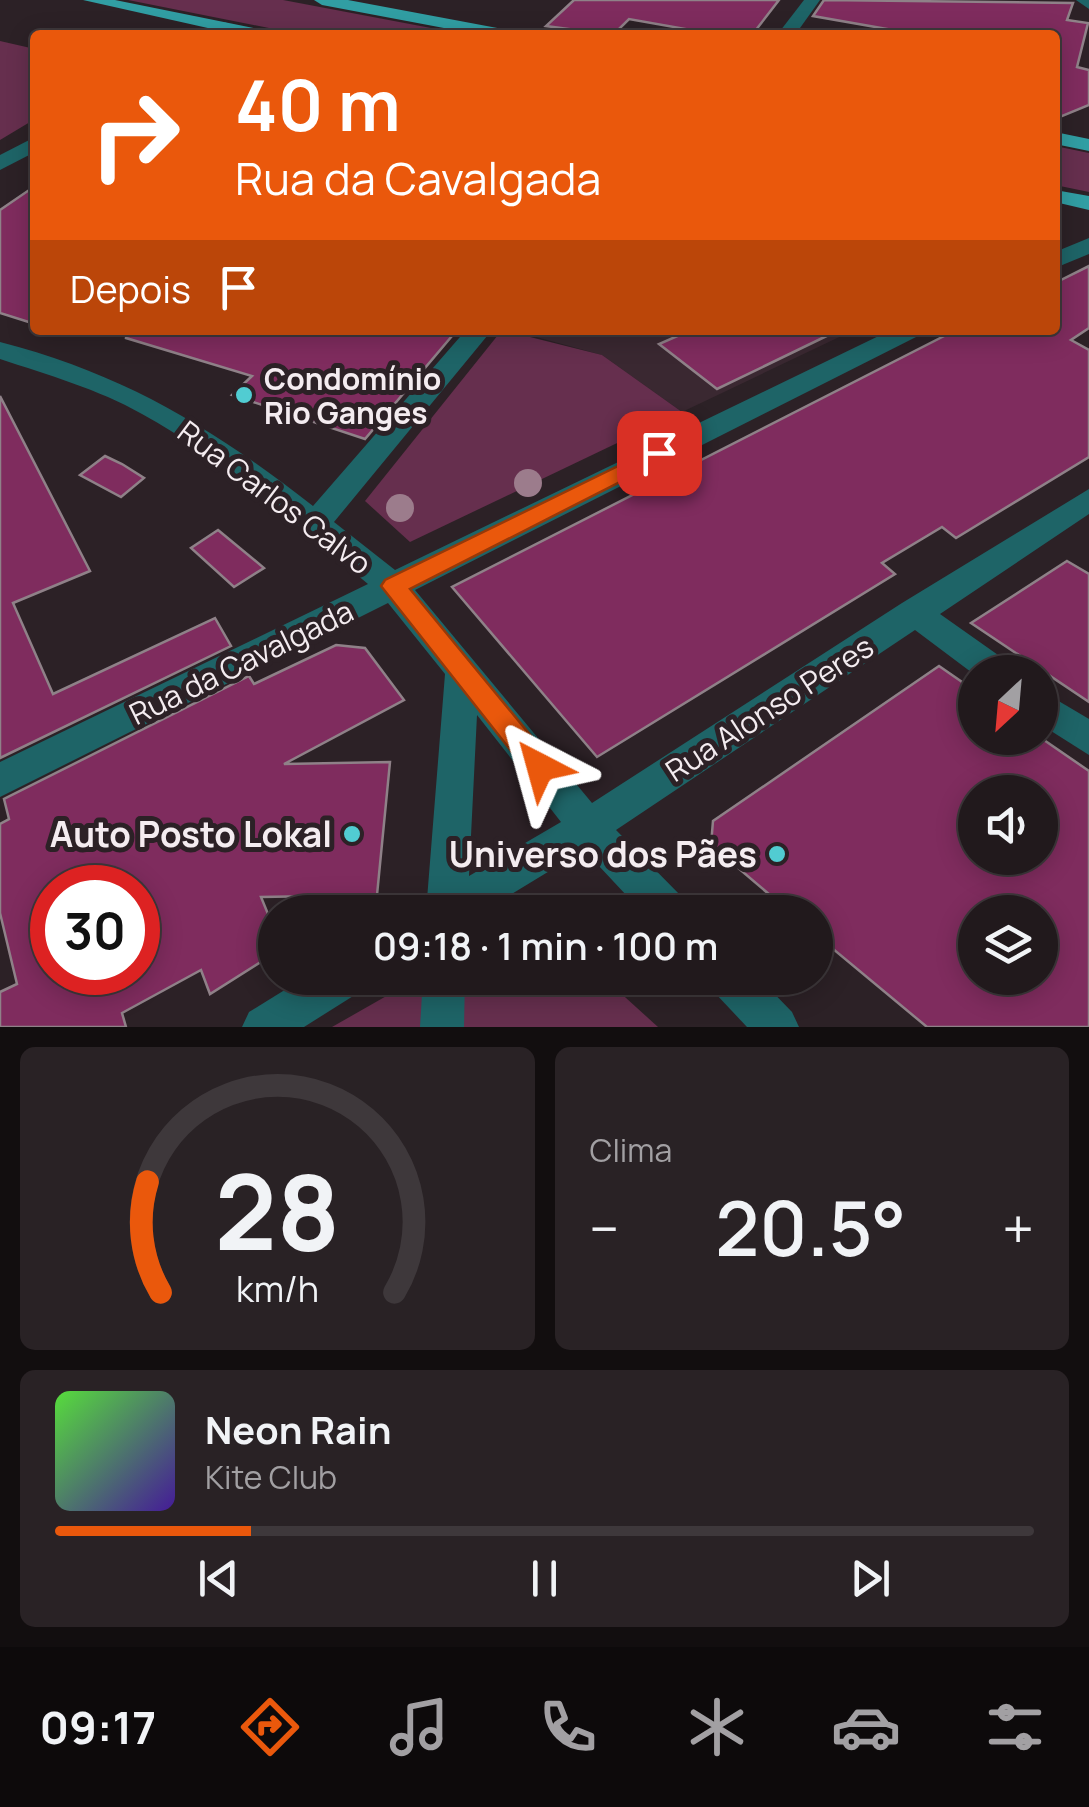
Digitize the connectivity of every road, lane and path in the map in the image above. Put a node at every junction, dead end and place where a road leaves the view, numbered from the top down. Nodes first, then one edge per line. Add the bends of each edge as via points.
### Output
1 (91, 0) edge
2 (322, 0) edge
3 (812, 0) edge
4 (345, 2) edge
5 (214, 30) edge
6 (483, 30) edge
7 (790, 30) edge
8 (1060, 139) edge
9 (1089, 145) edge
10 (30, 146) edge
11 (0, 164) edge
12 (1060, 197) edge
13 (1089, 203) edge
14 (1089, 245) edge
15 (1060, 259) edge
16 (474, 335) edge
17 (901, 335) edge
18 (0, 350) edge
19 (1089, 500) edge
20 (316, 523) junction
21 (394, 586) junction
22 (914, 612) junction
23 (973, 655) edge
24 (462, 669) junction
25 (1058, 717) edge
26 (1089, 739) edge
27 (0, 780) edge
28 (588, 827) junction
29 (447, 895) edge
30 (474, 895) edge
31 (653, 895) edge
32 (316, 995) edge
33 (443, 995) edge
34 (746, 995) edge
35 (264, 1027) edge
36 (442, 1027) edge
37 (777, 1027) edge

1 - 5 main road
2 - 4 main road
3 - 7 street
4 - 6 main road
8 - 9 main road
10 - 11 street
12 - 13 main road
14 - 15 street
16 - 20 street
17 - 21 street, Rua da Cavalgada
18 - 20 street, Rua Carlos Calvo via 152,408 239,462
19 - 22 street, Rua Alonso Peres
20 - 21 street, Rua Carlos Calvo
21 - 24 street, Rua Carlos Calvo
21 - 27 street, Rua da Cavalgada
22 - 23 street
22 - 28 street, Rua Alonso Peres
24 - 28 street, Rua Carlos Calvo
24 - 29 street
25 - 26 street
28 - 30 street, Rua Alonso Peres
28 - 31 street, Rua Carlos Calvo
32 - 35 street
33 - 36 street
34 - 37 street

